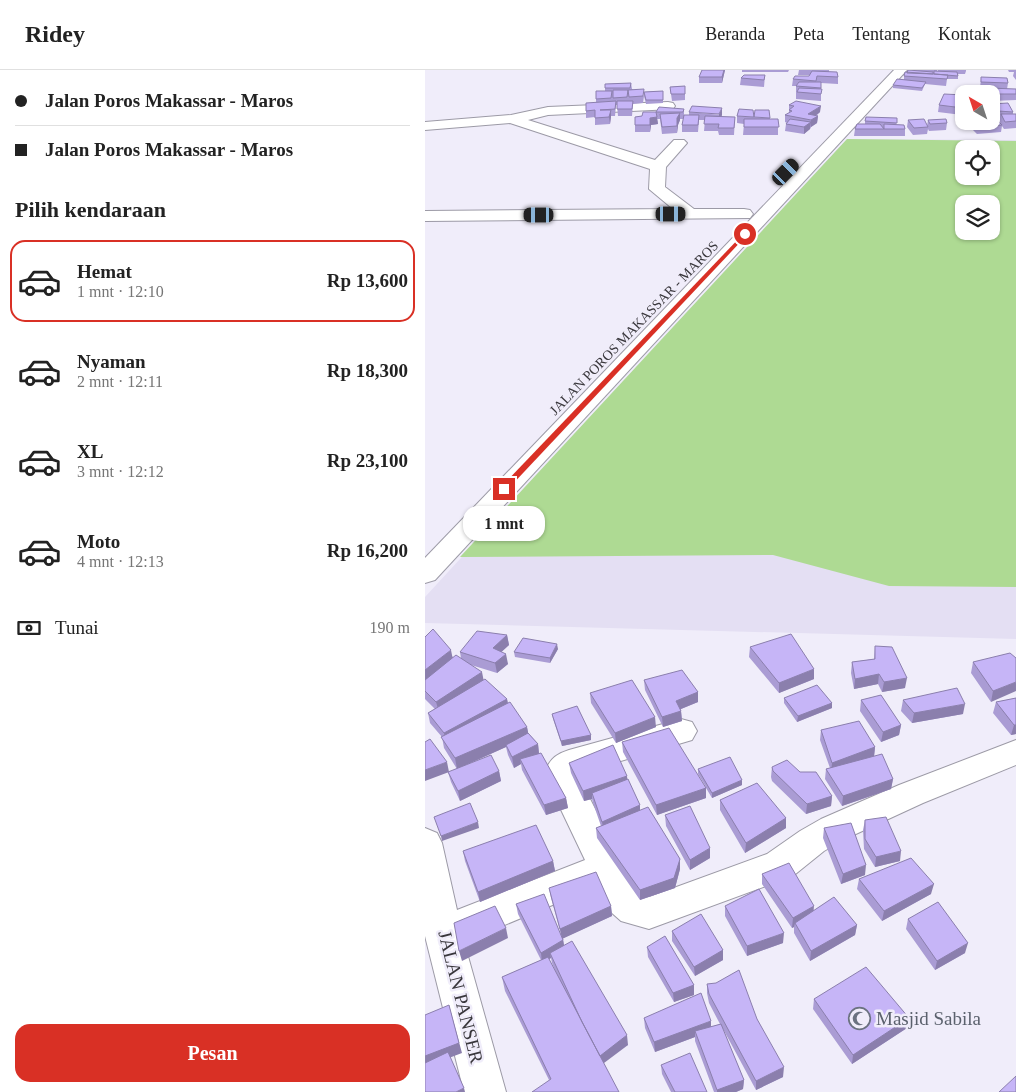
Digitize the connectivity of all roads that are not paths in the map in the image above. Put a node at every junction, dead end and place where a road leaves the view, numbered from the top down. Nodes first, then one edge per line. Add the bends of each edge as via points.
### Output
1 (888, 70) edge
2 (901, 70) edge
3 (668, 106) edge
4 (511, 119) junction
5 (425, 126) edge
6 (679, 143) dead end
7 (658, 166) junction
8 (690, 214) junction
9 (744, 214) junction
10 (425, 216) edge
11 (710, 259) junction
12 (439, 532) dead end
13 (425, 574) edge
14 (681, 731) dead end
15 (1016, 752) edge
16 (425, 843) edge
17 (606, 867) junction
18 (443, 933) junction
19 (485, 1092) edge

1 - 9 main road, JALAN POROS MAKASSAR - MAROS
2 - 11 main road, JALAN POROS MAKASSAR - MAROS
3 - 4 main road via 548,110
4 - 5 main road
4 - 7 main road
6 - 7 main road
7 - 8 main road via 658,191
8 - 9 main road
8 - 10 main road
9 - 11 main road, JALAN POROS MAKASSAR - MAROS
11 - 12 main road, JALAN POROS MAKASSAR - MAROS
11 - 13 main road, JALAN POROS MAKASSAR - MAROS
14 - 17 main road via 569,763 563,769 571,795
15 - 17 main road via 833,829 812,840 780,865 649,913 634,910 625,902
16 - 18 main road, JALAN PANSER
17 - 18 main road
18 - 19 main road, JALAN PANSER

